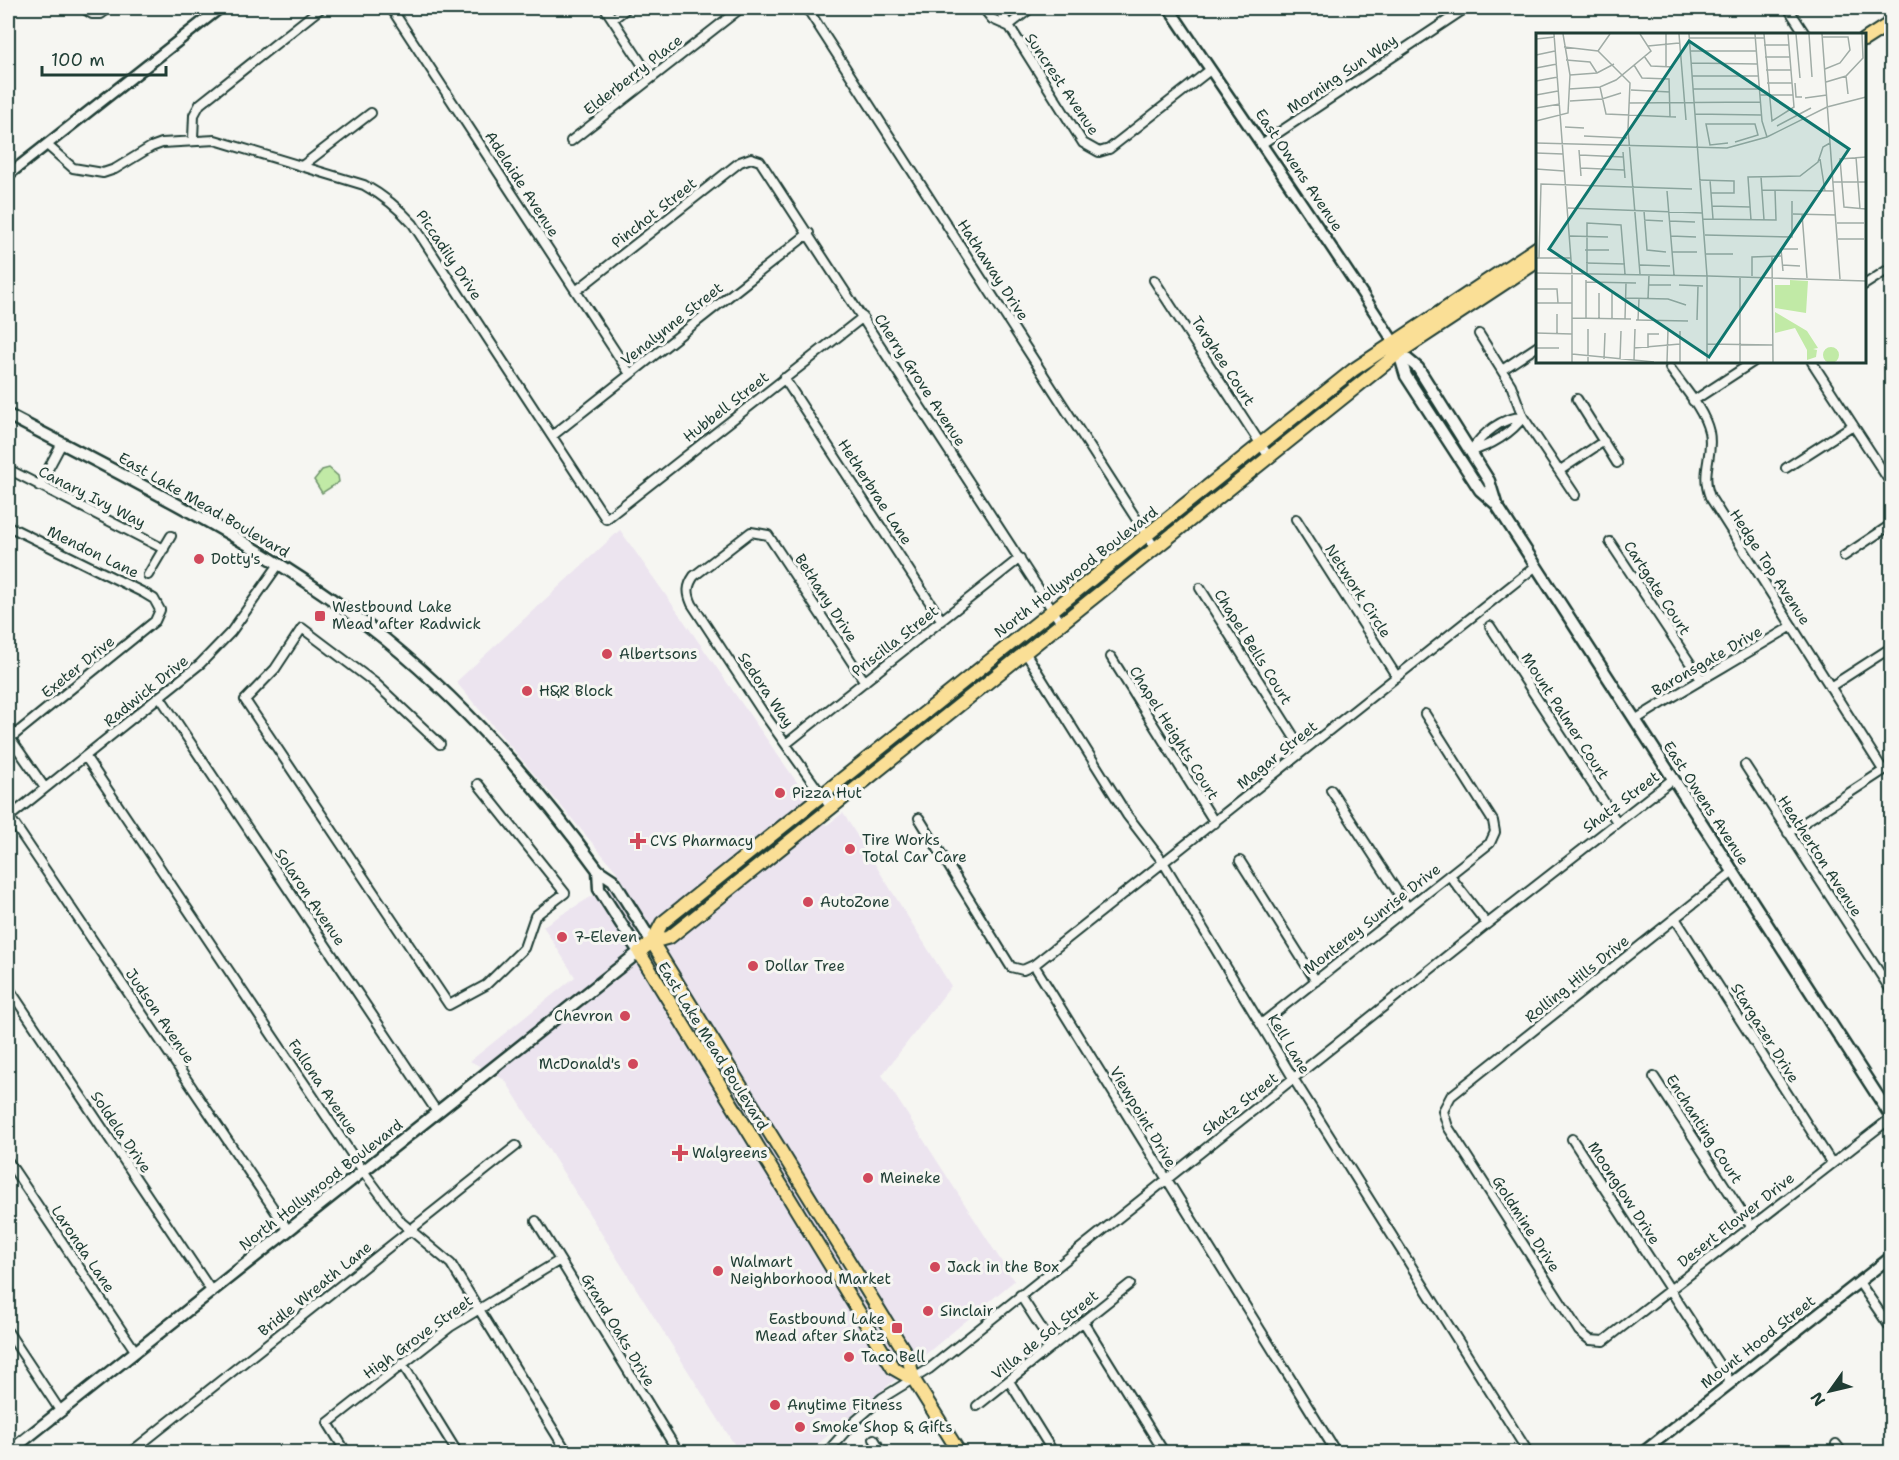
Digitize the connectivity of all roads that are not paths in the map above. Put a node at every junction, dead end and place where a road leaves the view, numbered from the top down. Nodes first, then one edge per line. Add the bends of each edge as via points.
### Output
1 (83, 8) edge
2 (109, 8) edge
3 (220, 8) edge
4 (321, 8) edge
5 (391, 8) edge
6 (605, 8) edge
7 (627, 8) edge
8 (741, 8) edge
9 (807, 8) edge
10 (983, 8) edge
11 (998, 8) edge
12 (1031, 8) edge
13 (1169, 8) edge
14 (1466, 8) edge
15 (1788, 8) edge
16 (613, 19) junction
17 (1892, 22) edge
18 (1008, 26) junction
19 (1804, 33) edge
20 (1866, 39) edge
21 (1210, 70) junction
22 (651, 78) junction
23 (371, 112) dead end
24 (193, 139) junction
25 (571, 141) dead end
26 (1263, 142) junction
27 (47, 145) junction
28 (751, 158) joint
29 (302, 166) junction
30 (8, 175) edge
31 (809, 233) junction
32 (1536, 248) edge
33 (1536, 262) edge
34 (1892, 267) edge
35 (1154, 279) dead end
36 (1866, 284) edge
37 (576, 291) junction
38 (863, 316) junction
39 (1479, 334) dead end
40 (1393, 341) junction
41 (1536, 347) edge
42 (1400, 352) junction
43 (1751, 363) edge
44 (1813, 363) edge
45 (1670, 368) dead end
46 (1502, 369) junction
47 (630, 374) junction
48 (784, 378) junction
49 (1576, 399) dead end
50 (1693, 401) junction
51 (8, 415) edge
52 (1523, 417) junction
53 (1853, 425) junction
54 (552, 436) junction
55 (1604, 441) junction
56 (62, 443) junction
57 (1261, 444) junction
58 (1471, 451) junction
59 (1269, 457) junction
60 (1617, 463) dead end
61 (1786, 468) dead end
62 (8, 469) edge
63 (1559, 471) junction
64 (1892, 485) edge
65 (39, 486) junction
66 (1575, 495) dead end
67 (1496, 504) junction
68 (606, 519) joint
69 (1296, 519) dead end
70 (1892, 525) edge
71 (8, 526) edge
72 (1147, 535) junction
73 (171, 536) dead end
74 (1610, 542) dead end
75 (1155, 548) junction
76 (164, 549) junction
77 (1844, 556) dead end
78 (1020, 558) junction
79 (279, 564) junction
80 (1536, 566) junction
81 (148, 575) dead end
82 (689, 584) joint
83 (1200, 588) dead end
84 (160, 610) joint
85 (1053, 610) junction
86 (942, 621) junction
87 (1061, 623) junction
88 (1490, 626) dead end
89 (1792, 626) junction
90 (1892, 646) edge
91 (1025, 652) junction
92 (1111, 657) dead end
93 (1397, 677) junction
94 (1700, 678) junction
95 (865, 682) junction
96 (1830, 687) junction
97 (160, 697) junction
98 (1425, 714) dead end
99 (1635, 720) junction
100 (8, 738) edge
101 (440, 744) dead end
102 (786, 744) junction
103 (1303, 752) junction
104 (85, 756) junction
105 (1745, 765) dead end
106 (1892, 765) edge
107 (1883, 771) junction
108 (1673, 779) junction
109 (478, 784) dead end
110 (45, 788) junction
111 (1330, 790) dead end
112 (822, 795) junction
113 (831, 808) junction
114 (8, 817) edge
115 (919, 818) dead end
116 (1617, 822) junction
117 (1215, 823) junction
118 (1788, 833) junction
119 (744, 858) junction
120 (1240, 861) dead end
121 (1163, 862) junction
122 (598, 870) junction
123 (754, 870) junction
124 (1733, 872) junction
125 (1449, 875) junction
126 (1408, 908) junction
127 (1676, 918) junction
128 (1487, 924) junction
129 (651, 942) junction
130 (639, 952) junction
131 (1034, 965) junction
132 (1316, 981) junction
133 (8, 987) edge
134 (1892, 992) edge
135 (1262, 1024) junction
136 (1654, 1077) dead end
137 (1293, 1078) junction
138 (719, 1084) junction
139 (1443, 1111) joint
140 (437, 1112) junction
141 (1891, 1118) edge
142 (771, 1135) junction
143 (1572, 1139) dead end
144 (516, 1146) dead end
145 (8, 1161) edge
146 (1831, 1162) junction
147 (363, 1171) junction
148 (1166, 1180) junction
149 (783, 1187) junction
150 (817, 1210) junction
151 (536, 1221) dead end
152 (1751, 1226) junction
153 (288, 1230) junction
154 (410, 1231) junction
155 (1892, 1256) edge
156 (560, 1260) junction
157 (1859, 1282) junction
158 (1130, 1284) dead end
159 (1671, 1289) junction
160 (212, 1292) junction
161 (1020, 1295) junction
162 (479, 1308) junction
163 (1083, 1321) junction
164 (1892, 1330) edge
165 (8, 1332) edge
166 (1597, 1341) joint
167 (1053, 1346) junction
168 (135, 1352) junction
169 (402, 1364) junction
170 (914, 1380) junction
171 (1009, 1381) junction
172 (1731, 1383) junction
173 (977, 1406) dead end
174 (60, 1412) junction
175 (874, 1439) dead end
176 (1836, 1444) dead end
177 (9, 1452) edge
178 (131, 1452) edge
179 (346, 1452) edge
180 (457, 1452) edge
181 (567, 1452) edge
182 (678, 1452) edge
183 (827, 1452) edge
184 (882, 1452) edge
185 (958, 1452) edge
186 (1053, 1452) edge
187 (1164, 1452) edge
188 (1336, 1452) edge
189 (1528, 1452) edge
190 (1642, 1452) edge
191 (1842, 1452) edge

1 - 2 street via 92,14
3 - 27 street
4 - 24 street via 200,104 194,115
5 - 37 street, Adelaide Avenue
6 - 16 street
7 - 16 street
8 - 22 street, Elderberry Place
9 - 72 street, Hathaway Drive
10 - 18 street, Suncrest Avenue via 992,19
11 - 18 street, Suncrest Avenue
12 - 18 street
13 - 21 street, East Owens Avenue
14 - 26 street, Morning Sun Way
15 - 19 street
16 - 22 street
17 - 20 main road
18 - 21 street, Suncrest Avenue via 1083,143 1099,152 1109,149
21 - 26 street, East Owens Avenue
22 - 25 street, Elderberry Place
23 - 29 street
24 - 27 street, Piccadily Drive via 151,147 115,170 103,173 73,168
24 - 29 street, Piccadily Drive via 215,140
26 - 40 street, East Owens Avenue
27 - 30 street
28 - 31 street, Cherry Grove Avenue via 760,161
28 - 37 street, Pinchot Street
29 - 54 street, Piccadily Drive via 364,185 397,206 413,224
31 - 38 street, Cherry Grove Avenue
31 - 47 street, Venalynne Street
32 - 40 main road, North Hollywood Boulevard
33 - 42 main road, North Hollywood Boulevard
34 - 36 street
35 - 57 street, Targhee Court
37 - 47 street, Adelaide Avenue
38 - 48 street, Hubbell Street
38 - 78 street, Cherry Grove Avenue
39 - 46 street
40 - 42 main road, East Owens Avenue
40 - 57 main road, North Hollywood Boulevard
41 - 46 street
42 - 58 main road, East Owens Avenue via 1418,369
42 - 59 main road, North Hollywood Boulevard
42 - 67 main road, East Owens Avenue via 1406,376 1480,490
43 - 50 street
44 - 53 street
45 - 50 street, Hedge Top Avenue
46 - 52 street
47 - 54 street, Venalynne Street
48 - 68 street, Hubbell Street
48 - 86 street, Hetherbrae Lane
49 - 55 street
50 - 89 street, Hedge Top Avenue via 1709,433 1704,474 1710,497
51 - 56 main road, East Lake Mead Boulevard
52 - 58 street via 1517,426 1485,447
52 - 63 street
53 - 61 street
53 - 64 street
54 - 68 street, Piccadily Drive
55 - 60 street
55 - 63 street
56 - 65 street
56 - 79 main road, East Lake Mead Boulevard
57 - 59 street, Targhee Court
57 - 72 main road, North Hollywood Boulevard
58 - 67 main road, East Owens Avenue via 1490,481
59 - 75 main road, North Hollywood Boulevard
62 - 65 street, Canary Ivy Way
63 - 66 street
65 - 76 street, Canary Ivy Way
67 - 80 main road, East Owens Avenue
69 - 93 street, Network Circle
70 - 77 street
71 - 84 street, Mendon Lane via 144,593 154,599
72 - 75 street, Hathaway Drive
72 - 85 main road, North Hollywood Boulevard
73 - 76 street
74 - 94 street, Cartgate Court
75 - 87 main road, North Hollywood Boulevard
76 - 81 street
78 - 85 street, Cherry Grove Avenue
78 - 86 street, Priscilla Street
79 - 97 street, Radwick Drive via 231,632
79 - 122 main road, East Lake Mead Boulevard via 386,640 452,699 523,775
80 - 93 street, Magar Street
80 - 99 main road, East Owens Avenue
82 - 95 street, Bethany Drive via 751,532 768,535
82 - 102 street, Sedora Way via 692,604
83 - 103 street, Chapel Bells Court
84 - 100 street, Exeter Drive via 155,621
85 - 87 street, Cherry Grove Avenue
85 - 112 main road, North Hollywood Boulevard
86 - 95 street, Priscilla Street
87 - 91 main road, North Hollywood Boulevard
88 - 116 street, Mount Palmer Court
89 - 94 street, Baronsgate Drive
89 - 96 street, Hedge Top Avenue
90 - 96 street
91 - 113 main road, North Hollywood Boulevard
91 - 121 street, Kell Lane via 1127,815
92 - 117 street, Chapel Heights Court
93 - 103 street, Magar Street
94 - 99 street, Baronsgate Drive
95 - 102 street, Priscilla Street
96 - 107 street, Hedge Top Avenue
97 - 104 street, Radwick Drive
97 - 140 street, Solaron Avenue
98 - 125 street, Monterey Sunrise Drive via 1493,821 1495,832 1490,843
99 - 108 main road, East Owens Avenue
100 - 110 street
101 - 109 street via 375,683 302,628 275,669 245,700 450,1005 486,985 524,948 535,916 566,893
102 - 112 street, Sedora Way
103 - 117 street, Magar Street
104 - 110 street, Radwick Drive
104 - 147 street, Fallona Avenue
105 - 118 street, Heatherton Avenue
106 - 107 street
107 - 118 street
108 - 116 street, Shatz Street
108 - 124 main road, East Owens Avenue
110 - 114 street, Radwick Drive
111 - 126 street
112 - 113 street, Sedora Way
112 - 119 main road, North Hollywood Boulevard
113 - 123 main road, North Hollywood Boulevard
114 - 153 street, Judson Avenue
115 - 131 street via 1011,967 1023,970
116 - 128 street, Shatz Street
117 - 121 street, Magar Street
118 - 134 street, Heatherton Avenue
119 - 123 main road
119 - 129 main road, North Hollywood Boulevard via 660,925
120 - 132 street
121 - 131 street, Magar Street
121 - 135 street, Kell Lane
122 - 129 main road, East Lake Mead Boulevard via 613,880
122 - 130 main road, East Lake Mead Boulevard via 599,889
123 - 129 main road, North Hollywood Boulevard via 670,937
124 - 127 street, Rolling Hills Drive
124 - 141 main road, East Owens Avenue
125 - 126 street, Monterey Sunrise Drive
125 - 128 street
126 - 132 street, Monterey Sunrise Drive
127 - 139 street, Rolling Hills Drive via 1451,1096
127 - 146 street, Stargazer Drive
128 - 137 street, Shatz Street
129 - 130 main road, North Hollywood Boulevard
129 - 142 main road, East Lake Mead Boulevard
130 - 138 main road, East Lake Mead Boulevard
130 - 140 main road, North Hollywood Boulevard
131 - 148 street, Viewpoint Drive
132 - 135 street, Monterey Sunrise Drive
133 - 160 street, Soldela Drive
135 - 137 street, Kell Lane
136 - 152 street, Enchanting Court
137 - 148 street, Shatz Street
137 - 189 street, Kell Lane
138 - 142 main road via 735,1093 761,1131
138 - 149 main road, East Lake Mead Boulevard
139 - 166 street, Goldmine Drive via 1448,1127 1579,1331
140 - 147 main road, North Hollywood Boulevard
141 - 146 street, Desert Flower Drive
142 - 150 main road, East Lake Mead Boulevard
143 - 159 street, Moonglow Drive
144 - 154 street, Bridle Wreath Lane
145 - 168 street, Laronda Lane
146 - 152 street, Desert Flower Drive
147 - 153 main road, North Hollywood Boulevard
147 - 154 street, Fallona Avenue
148 - 161 street, Shatz Street
148 - 188 street, Viewpoint Drive
149 - 150 main road via 798,1194 810,1210
149 - 170 main road, East Lake Mead Boulevard via 893,1368
150 - 170 main road, East Lake Mead Boulevard via 908,1358
151 - 156 street, Grand Oaks Drive
152 - 159 street, Desert Flower Drive
153 - 160 main road, North Hollywood Boulevard
154 - 162 street, Fallona Avenue via 451,1264
154 - 178 street, Bridle Wreath Lane
155 - 157 street, Mount Hood Street
156 - 162 street, High Grove Street
156 - 182 street, Grand Oaks Drive
157 - 164 street
157 - 172 street, Mount Hood Street
158 - 163 street, Villa de Sol Street
159 - 166 street, Desert Flower Drive via 1604,1341
159 - 172 street, Moonglow Drive
160 - 168 main road, North Hollywood Boulevard
161 - 167 street
161 - 170 street, Shatz Street
162 - 169 street, High Grove Street
162 - 181 street, Fallona Avenue
163 - 167 street, Villa de Sol Street
163 - 187 street
165 - 174 street
167 - 171 street, Villa de Sol Street
168 - 174 main road, North Hollywood Boulevard
169 - 179 street, High Grove Street via 328,1422
169 - 180 street
170 - 183 street, Shatz Street via 882,1398
170 - 185 main road, East Lake Mead Boulevard
171 - 173 street, Villa de Sol Street
171 - 186 street
172 - 190 street, Mount Hood Street
174 - 177 main road, North Hollywood Boulevard
175 - 184 street
176 - 191 street

